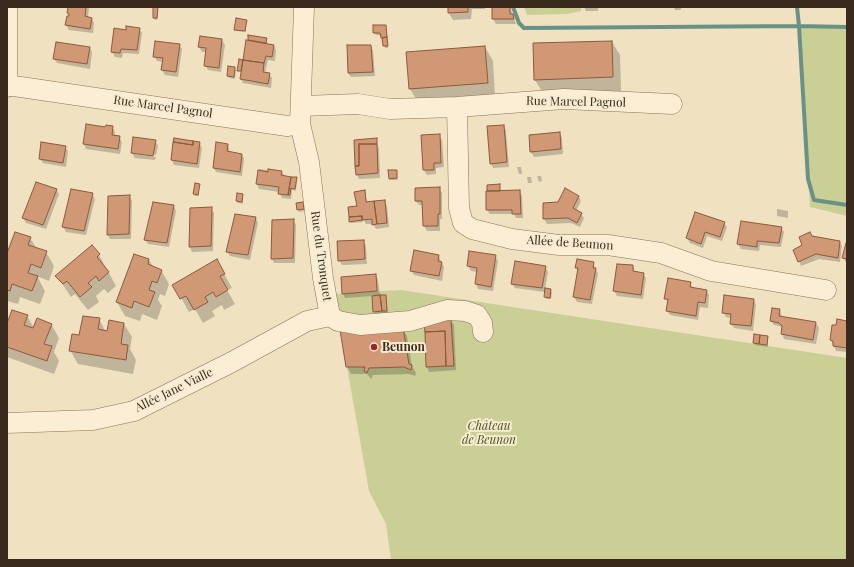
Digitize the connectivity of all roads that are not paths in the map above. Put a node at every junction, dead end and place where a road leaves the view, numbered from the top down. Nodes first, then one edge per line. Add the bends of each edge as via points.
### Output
1 (8, 7) edge
2 (304, 7) edge
3 (7, 86) edge
4 (672, 104) dead end
5 (457, 107) junction
6 (301, 115) junction
7 (826, 290) dead end
8 (330, 316) junction
9 (483, 332) dead end
10 (7, 423) edge

1 - 3 street
2 - 6 street, Rue du Tronquet
3 - 6 street, Rue Marcel Pagnol via 287,126
4 - 5 street, Rue Marcel Pagnol via 564,99
5 - 6 street via 390,109 358,104
5 - 7 street, Allée de Beunon via 459,208 463,223 472,229 512,239 559,245 608,245 661,253 711,271
6 - 8 street, Rue du Tronquet
8 - 9 street, Rue du Tronquet via 338,321 360,325 410,321 447,310 465,311 477,315
8 - 10 street, Allée Jane Vialle via 307,321 134,411 93,420 40,424

